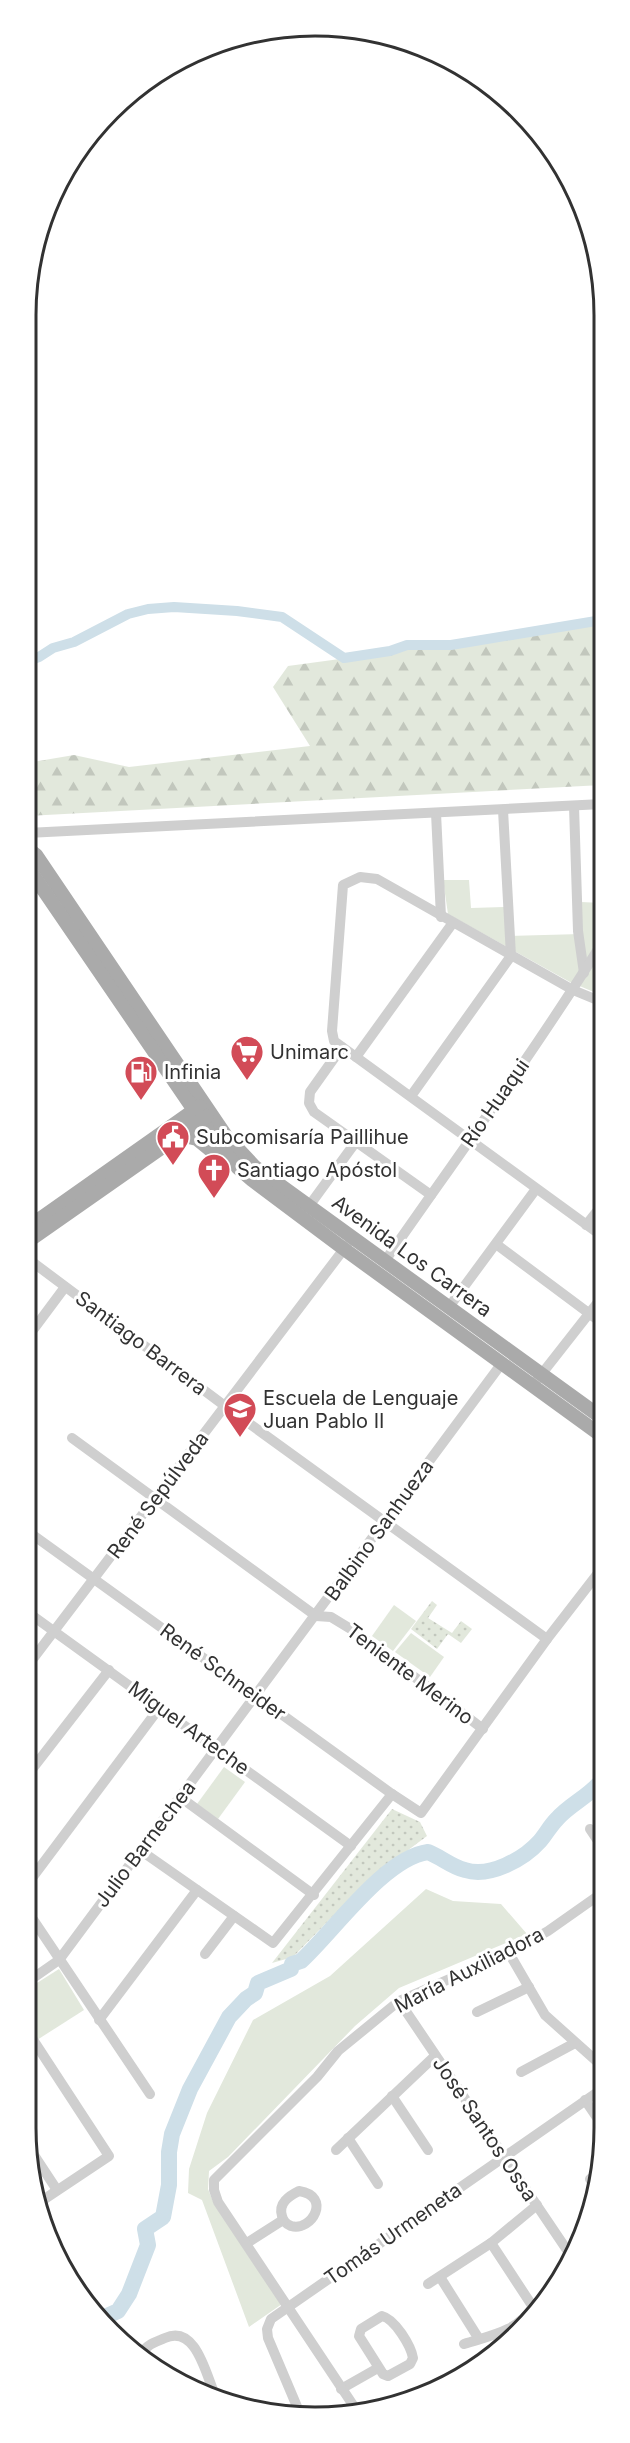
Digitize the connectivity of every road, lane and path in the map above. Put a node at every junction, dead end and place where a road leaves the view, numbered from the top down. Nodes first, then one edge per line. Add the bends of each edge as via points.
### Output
1 (594, 805) edge
2 (574, 806) junction
3 (503, 810) junction
4 (436, 813) junction
5 (36, 833) edge
6 (36, 867) edge
7 (441, 917) junction
8 (452, 924) junction
9 (512, 956) junction
10 (594, 957) edge
11 (584, 973) junction
12 (573, 990) junction
13 (594, 999) edge
14 (342, 1047) junction
15 (356, 1057) junction
16 (411, 1096) junction
17 (203, 1112) junction
18 (180, 1135) junction
19 (470, 1141) junction
20 (356, 1143) junction
21 (252, 1180) junction
22 (536, 1189) junction
23 (431, 1195) junction
24 (309, 1206) junction
25 (594, 1215) edge
26 (36, 1222) edge
27 (586, 1225) junction
28 (594, 1230) edge
29 (36, 1236) edge
30 (352, 1238) junction
31 (496, 1244) junction
32 (344, 1249) junction
33 (385, 1261) junction
34 (36, 1265) edge
35 (65, 1287) junction
36 (449, 1307) junction
37 (594, 1307) edge
38 (589, 1314) junction
39 (594, 1317) edge
40 (36, 1326) edge
41 (502, 1363) junction
42 (537, 1380) junction
43 (225, 1406) junction
44 (594, 1413) edge
45 (594, 1429) edge
46 (72, 1438) dead end
47 (154, 1500) junction
48 (385, 1521) junction
49 (36, 1537) edge
50 (594, 1578) edge
51 (94, 1579) junction
52 (316, 1616) junction
53 (36, 1618) edge
54 (54, 1631) junction
55 (547, 1639) junction
56 (36, 1655) edge
57 (109, 1670) junction
58 (255, 1696) junction
59 (160, 1707) junction
60 (483, 1728) junction
61 (217, 1748) junction
62 (36, 1764) edge
63 (392, 1794) junction
64 (180, 1797) junction
65 (590, 1829) dead end
66 (594, 1835) edge
67 (351, 1846) junction
68 (140, 1850) junction
69 (36, 1873) edge
70 (197, 1890) junction
71 (314, 1895) junction
72 (594, 1899) edge
73 (234, 1916) junction
74 (36, 1924) edge
75 (509, 1953) junction
76 (205, 1954) dead end
77 (59, 1960) junction
78 (36, 1976) edge
79 (529, 1987) junction
80 (399, 2001) junction
81 (477, 2012) dead end
82 (99, 2020) junction
83 (575, 2043) junction
84 (36, 2044) edge
85 (435, 2056) junction
86 (594, 2059) edge
87 (521, 2072) dead end
88 (150, 2094) dead end
89 (594, 2094) edge
90 (392, 2096) junction
91 (585, 2100) junction
92 (594, 2113) edge
93 (348, 2138) junction
94 (336, 2150) dead end
95 (428, 2150) dead end
96 (504, 2157) junction
97 (38, 2161) edge
98 (378, 2184) dead end
99 (57, 2190) junction
100 (45, 2198) edge
101 (537, 2205) junction
102 (283, 2220) dead end
103 (247, 2243) junction
104 (491, 2243) junction
105 (566, 2249) edge
106 (440, 2277) junction
107 (428, 2284) dead end
108 (531, 2304) edge
109 (289, 2306) junction
110 (510, 2327) edge
111 (479, 2339) junction
112 (464, 2344) dead end
113 (145, 2349) edge
114 (378, 2368) junction
115 (212, 2387) edge
116 (341, 2389) junction
117 (352, 2405) edge
118 (297, 2406) edge

1 - 2 street
2 - 3 street
2 - 11 street via 578,931
3 - 4 street
3 - 9 street
4 - 5 street
4 - 7 street
6 - 17 main road, Avenida Los Carrera
7 - 8 street
7 - 14 street via 377,879 360,877 342,885 332,1031 334,1041
8 - 9 street
8 - 15 street
9 - 12 street
9 - 16 street
10 - 11 street, Río Huaqui
11 - 12 street, Río Huaqui
12 - 13 street
12 - 19 street, Río Huaqui
14 - 15 street
14 - 20 street via 310,1092 309,1103 314,1112
15 - 16 street
16 - 19 street
17 - 18 main road
17 - 21 main road, Avenida Los Carrera via 225,1153
17 - 24 main road, Avenida Los Carrera via 246,1159
17 - 26 main road
18 - 21 main road via 197,1140
18 - 29 main road
19 - 22 street
19 - 23 street, Río Huaqui
20 - 23 street
20 - 24 street
21 - 32 main road, Avenida Los Carrera
22 - 27 street
22 - 31 street
23 - 33 street, Río Huaqui
24 - 30 main road, Avenida Los Carrera
25 - 27 street
27 - 28 street
30 - 32 street, René Sepúlveda
30 - 33 main road, Avenida Los Carrera
31 - 36 street
31 - 38 street
32 - 41 main road, Avenida Los Carrera
32 - 43 street, René Sepúlveda
33 - 36 main road, Avenida Los Carrera
34 - 35 street, Santiago Barrera
35 - 40 street
35 - 43 street, Santiago Barrera
36 - 42 main road, Avenida Los Carrera
37 - 38 street
38 - 39 street
38 - 42 street
41 - 42 main road, Avenida Los Carrera
41 - 48 street, Balbino Sanhueza
42 - 44 main road, Avenida Los Carrera
42 - 45 main road, Avenida Los Carrera
43 - 47 street, René Sepúlveda
43 - 48 street, Santiago Barrera
46 - 47 street, Teniente Merino
47 - 51 street, René Sepúlveda
47 - 52 street, Teniente Merino
48 - 52 street, Balbino Sanhueza
48 - 55 street, Santiago Barrera
49 - 51 street, René Schneider
50 - 55 street
51 - 54 street, René Sepúlveda
51 - 58 street, René Schneider
52 - 58 street, Balbino Sanhueza
52 - 60 street, Teniente Merino via 331,1617 354,1631
53 - 54 street, Miguel Arteche
54 - 56 street, René Sepúlveda
54 - 57 street, Miguel Arteche
55 - 60 street
57 - 59 street, Miguel Arteche
57 - 62 street
58 - 61 street, Julio Barnechea
58 - 63 street, René Schneider
59 - 61 street, Miguel Arteche
59 - 69 street
60 - 63 street, René Schneider via 421,1813
61 - 64 street, Julio Barnechea
61 - 67 street, Miguel Arteche
63 - 67 street
64 - 68 street, Julio Barnechea
64 - 71 street
65 - 66 street
67 - 71 street
68 - 70 street
68 - 77 street, Julio Barnechea
70 - 73 street
70 - 82 street
71 - 73 street via 273,1943
72 - 75 street, María Auxiliadora
73 - 76 street
74 - 77 street
75 - 79 street
75 - 80 street, María Auxiliadora
77 - 78 street, Julio Barnechea
77 - 82 street
79 - 81 street
79 - 83 street via 545,2015
80 - 85 street, José Santos Ossa
80 - 103 street, María Auxiliadora via 338,2051 214,2180 218,2202
82 - 88 street
83 - 86 street
83 - 87 street
84 - 99 street via 109,2156
85 - 90 street
85 - 96 street, José Santos Ossa
89 - 91 street, Tomás Urmeneta
90 - 93 street
90 - 95 street
91 - 92 street
91 - 96 street, Tomás Urmeneta
93 - 94 street
93 - 98 street
96 - 101 street, José Santos Ossa
96 - 109 street, Tomás Urmeneta
97 - 99 street
99 - 100 street
101 - 104 street
101 - 105 street, José Santos Ossa
102 - 103 street
103 - 109 street
104 - 106 street
104 - 108 street
106 - 107 street
106 - 111 street
109 - 116 street
109 - 118 street, Tomás Urmeneta via 271,2319 267,2333
110 - 111 street
111 - 112 street
113 - 115 street via 171,2335 185,2337 194,2346
114 - 114 street via 388,2376 410,2364 413,2358 390,2319 382,2316 361,2329 359,2336
114 - 116 street
116 - 117 street

